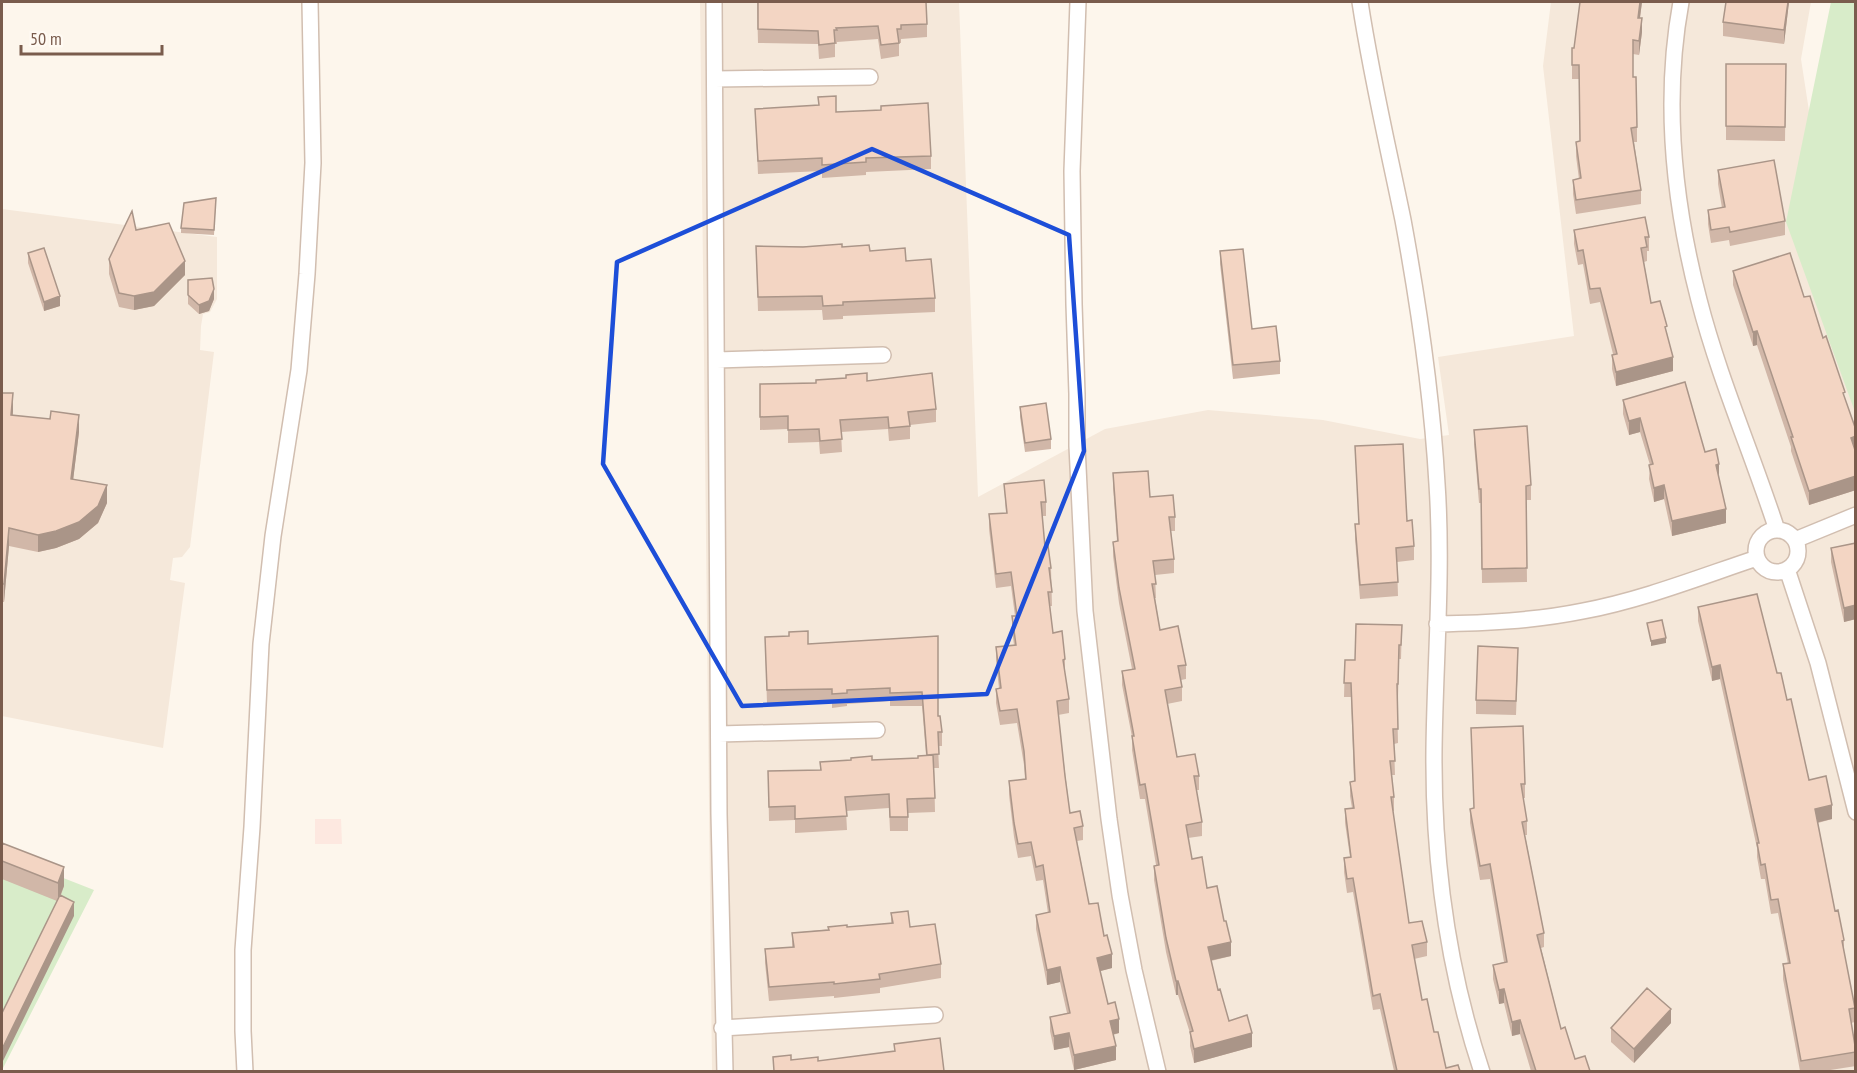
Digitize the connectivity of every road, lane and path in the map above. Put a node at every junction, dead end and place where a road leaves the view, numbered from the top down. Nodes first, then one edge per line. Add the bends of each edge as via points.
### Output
1 (310, 2) edge
2 (714, 2) edge
3 (1078, 2) edge
4 (1360, 2) edge
5 (1681, 2) edge
6 (870, 76) dead end
7 (715, 79) junction
8 (883, 355) dead end
9 (717, 360) junction
10 (1856, 515) edge
11 (1777, 530) junction
12 (1795, 540) junction
13 (1757, 558) junction
14 (1787, 569) junction
15 (1437, 624) junction
16 (877, 730) dead end
17 (719, 734) junction
18 (1856, 812) edge
19 (935, 1015) dead end
20 (722, 1028) junction
21 (245, 1071) edge
22 (724, 1071) edge
23 (1158, 1071) edge
24 (1482, 1071) edge

1 - 21 street via 313,107 309,252 297,380 261,644 243,941
2 - 7 street
3 - 23 street via 1072,171 1077,446 1085,611 1120,895
4 - 15 street via 1415,287 1424,356 1437,484
5 - 11 street via 1672,107 1674,155 1688,253 1709,331
6 - 7 street
7 - 9 street
8 - 9 street
9 - 17 street
10 - 12 street
11 - 12 street
11 - 13 street via 1760,539
12 - 14 street via 1798,553
13 - 14 street via 1770,570
13 - 15 street via 1581,612
14 - 18 street via 1818,663
15 - 24 street via 1434,754 1442,887 1462,1003
16 - 17 street
17 - 20 street
19 - 20 street
20 - 22 street

